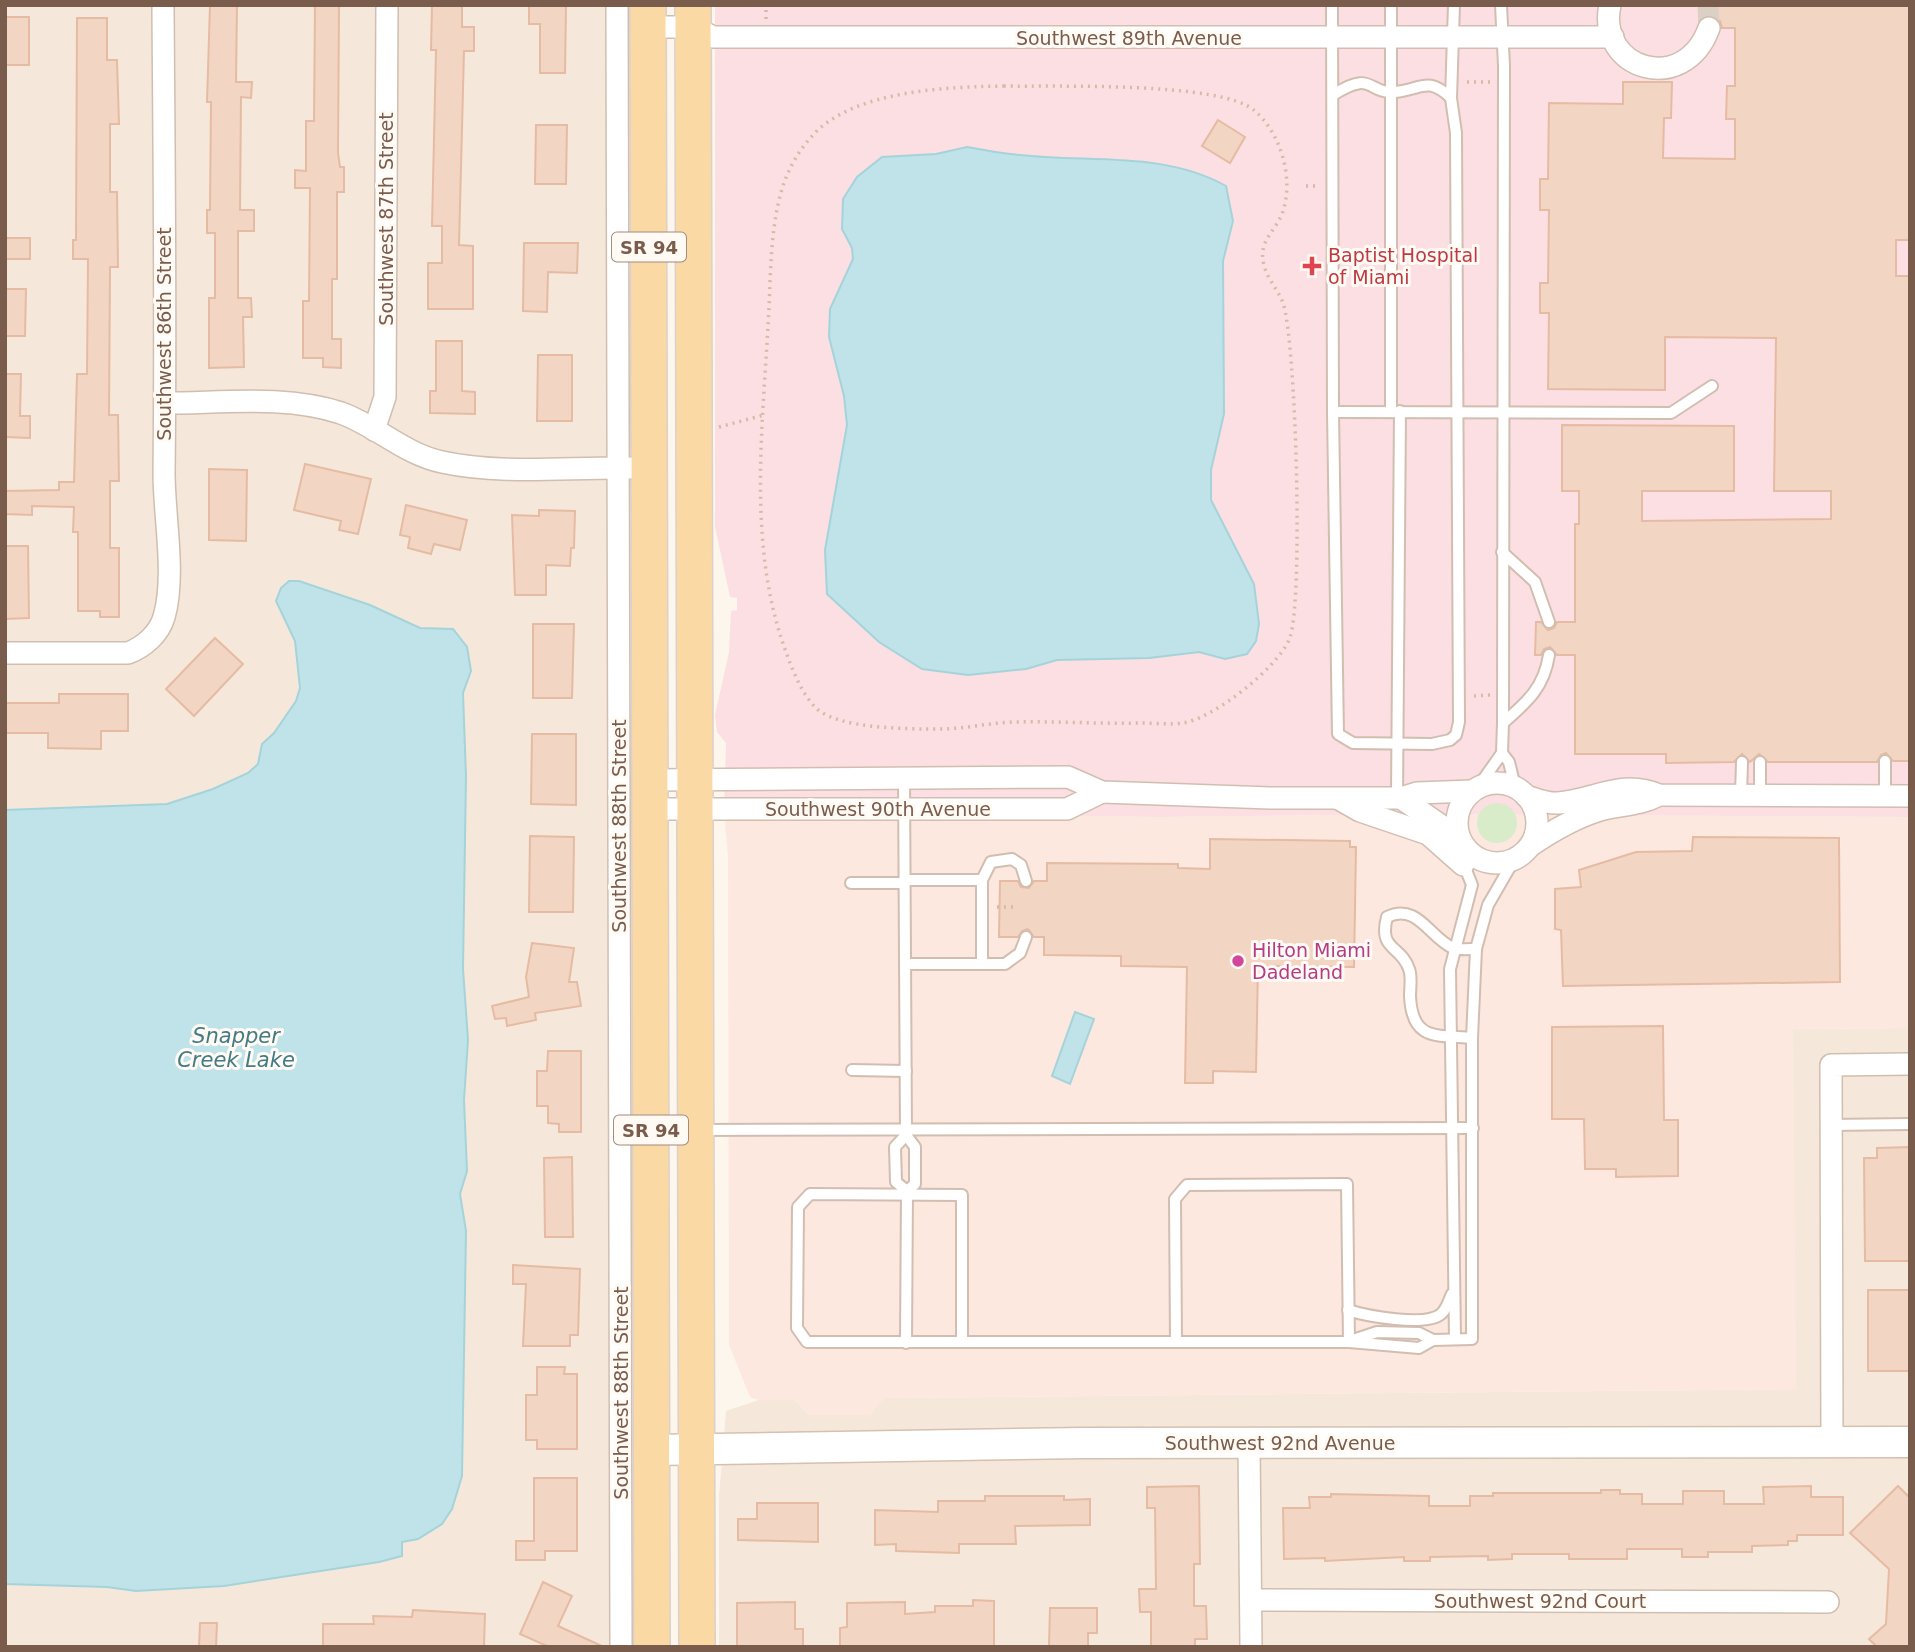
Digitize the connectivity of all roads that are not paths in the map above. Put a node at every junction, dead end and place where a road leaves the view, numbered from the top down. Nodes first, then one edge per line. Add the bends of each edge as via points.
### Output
1 (163, 5) edge
2 (387, 5) edge
3 (617, 5) edge
4 (1332, 5) edge
5 (1391, 5) edge
6 (1454, 5) edge
7 (1501, 5) edge
8 (1611, 5) edge
9 (648, 16) edge
10 (693, 16) edge
11 (1709, 27) tunnel mouth
12 (1391, 37) junction
13 (1613, 37) junction
14 (1332, 38) junction
15 (1455, 38) junction
16 (1501, 38) junction
17 (1393, 92) junction
18 (1333, 95) junction
19 (1451, 98) junction
20 (1712, 386) dead end
21 (165, 403) junction
22 (1396, 411) junction
23 (1456, 411) junction
24 (1333, 412) junction
25 (1502, 412) junction
26 (704, 429) junction
27 (374, 430) junction
28 (633, 468) junction
29 (1502, 552) junction
30 (1549, 622) dead end
31 (5, 653) edge
32 (1549, 655) dead end
33 (1503, 723) junction
34 (1399, 744) junction
35 (1502, 753) junction
36 (1885, 761) dead end
37 (1742, 762) dead end
38 (1760, 762) dead end
39 (904, 778) junction
40 (1475, 789) junction
41 (1521, 791) junction
42 (1102, 792) junction
43 (650, 794) junction
44 (695, 795) junction
45 (1658, 795) junction
46 (1751, 796) junction
47 (1885, 796) junction
48 (1910, 796) edge
49 (1337, 798) junction
50 (1399, 798) junction
51 (905, 809) junction
52 (1461, 840) junction
53 (1530, 846) junction
54 (1514, 860) junction
55 (1463, 865) junction
56 (982, 880) junction
57 (1026, 881) dead end
58 (905, 882) junction
59 (851, 883) dead end
60 (1026, 937) dead end
61 (1454, 948) junction
62 (1476, 949) junction
63 (905, 964) junction
64 (982, 964) junction
65 (1449, 1036) junction
66 (1472, 1038) junction
67 (1910, 1064) edge
68 (852, 1069) dead end
69 (906, 1071) junction
70 (1910, 1124) edge
71 (1830, 1125) junction
72 (1473, 1128) junction
73 (1450, 1129) junction
74 (696, 1130) junction
75 (906, 1132) junction
76 (907, 1194) junction
77 (1452, 1294) junction
78 (1348, 1310) junction
79 (1454, 1339) junction
80 (962, 1342) junction
81 (1176, 1342) junction
82 (1349, 1342) junction
83 (906, 1343) junction
84 (1910, 1442) edge
85 (1249, 1443) junction
86 (1832, 1443) junction
87 (697, 1449) junction
88 (651, 1450) junction
89 (1251, 1601) junction
90 (1828, 1602) dead end
91 (621, 1647) edge
92 (652, 1647) edge
93 (697, 1647) edge
94 (1251, 1647) edge

1 - 21 street, Southwest 86th Street
2 - 27 street, Southwest 87th Street via 385,397
3 - 28 street, Southwest 88th Street
4 - 14 lane
5 - 12 lane
6 - 15 lane
7 - 16 lane
8 - 13 street
9 - 10 street, Southwest 89th Avenue
9 - 28 main road, Southwest 88th Street / SR 94
10 - 14 street, Southwest 89th Avenue via 713,37
10 - 26 main road, SR 94
11 - 13 street via 1704,43 1693,55 1664,68 1648,68 1633,61
12 - 14 street, Southwest 89th Avenue
12 - 15 street, Southwest 89th Avenue
12 - 17 lane
13 - 16 street, Southwest 89th Avenue
14 - 18 lane
15 - 16 street, Southwest 89th Avenue
15 - 19 lane
16 - 25 lane
17 - 18 lane via 1360,82
17 - 19 lane via 1427,84 1441,88
17 - 22 lane
18 - 24 lane
19 - 23 lane via 1456,133
20 - 25 lane via 1671,413
21 - 27 street via 311,407 346,415
21 - 31 street, Southwest 86th Street via 166,606 160,627 135,650 117,654
22 - 23 lane
22 - 24 lane
22 - 34 lane
23 - 25 lane
23 - 34 lane via 1458,729 1442,743
24 - 34 lane via 1338,734 1353,743
25 - 29 lane
26 - 28 main road via 675,453
26 - 44 main road, SR 94
27 - 28 street via 412,452 465,466
28 - 43 main road, Southwest 88th Street / SR 94
28 - 91 street, Southwest 88th Street
29 - 30 lane via 1535,582
29 - 33 lane
32 - 33 lane via 1545,677 1533,697
33 - 35 lane
34 - 50 lane
35 - 40 lane
35 - 41 lane
36 - 47 lane
37 - 46 lane
38 - 46 lane
39 - 42 street, Southwest 90th Avenue via 1068,777
39 - 44 street, Southwest 90th Avenue
39 - 51 lane
40 - 41 street via 1490,783
40 - 50 street, Southwest 90th Avenue
40 - 52 street via 1460,807
41 - 45 street via 1556,804 1626,788
41 - 53 street via 1537,820
42 - 49 street, Southwest 90th Avenue
42 - 51 street, Southwest 90th Avenue via 1067,808
43 - 44 street, Southwest 90th Avenue
43 - 44 street, Southwest 90th Avenue
43 - 88 main road, Southwest 88th Street / SR 94
44 - 51 street, Southwest 90th Avenue
44 - 74 main road, SR 94
45 - 46 street
45 - 53 street via 1641,805 1624,805 1580,818
46 - 47 street
47 - 48 street
49 - 50 street, Southwest 90th Avenue
49 - 55 street, Southwest 90th Avenue via 1360,811 1428,834
50 - 52 street
51 - 58 lane
52 - 54 street via 1484,862
52 - 55 lane
53 - 54 street
54 - 62 lane via 1488,905
55 - 61 lane via 1472,893
56 - 57 lane via 991,862 1005,858 1021,865
56 - 58 lane
56 - 64 lane
58 - 59 lane
58 - 63 lane
60 - 64 lane via 1014,959 1005,964
61 - 62 lane
61 - 65 lane
61 - 65 lane via 1406,913 1387,917 1383,931 1387,943 1409,968 1411,1012 1418,1027 1427,1035
62 - 66 lane
63 - 64 lane
63 - 69 lane
65 - 66 lane
65 - 73 lane
66 - 72 lane
67 - 71 street via 1831,1065
68 - 69 lane
69 - 75 lane
70 - 71 lane
71 - 86 street
72 - 73 lane
72 - 79 lane via 1472,1339
73 - 75 lane
73 - 77 lane
74 - 75 lane
74 - 87 main road, SR 94
75 - 76 lane via 915,1151 915,1184
75 - 76 lane via 895,1147 896,1182
76 - 80 lane via 962,1195
76 - 83 lane
76 - 83 lane via 810,1194 798,1207 797,1328 807,1342
77 - 78 lane via 1444,1311 1432,1318 1378,1318
77 - 79 lane
78 - 81 lane via 1347,1184 1187,1185 1175,1199
78 - 82 lane
79 - 82 lane via 1377,1332
80 - 81 lane
80 - 83 lane
81 - 82 lane
84 - 86 street, Southwest 92nd Avenue
85 - 86 street, Southwest 92nd Avenue
85 - 87 street, Southwest 92nd Avenue
85 - 89 street
87 - 88 street, Southwest 92nd Avenue
87 - 93 main road, SR 94
88 - 92 main road, Southwest 88th Street / SR 94
89 - 90 street, Southwest 92nd Court
89 - 94 street

